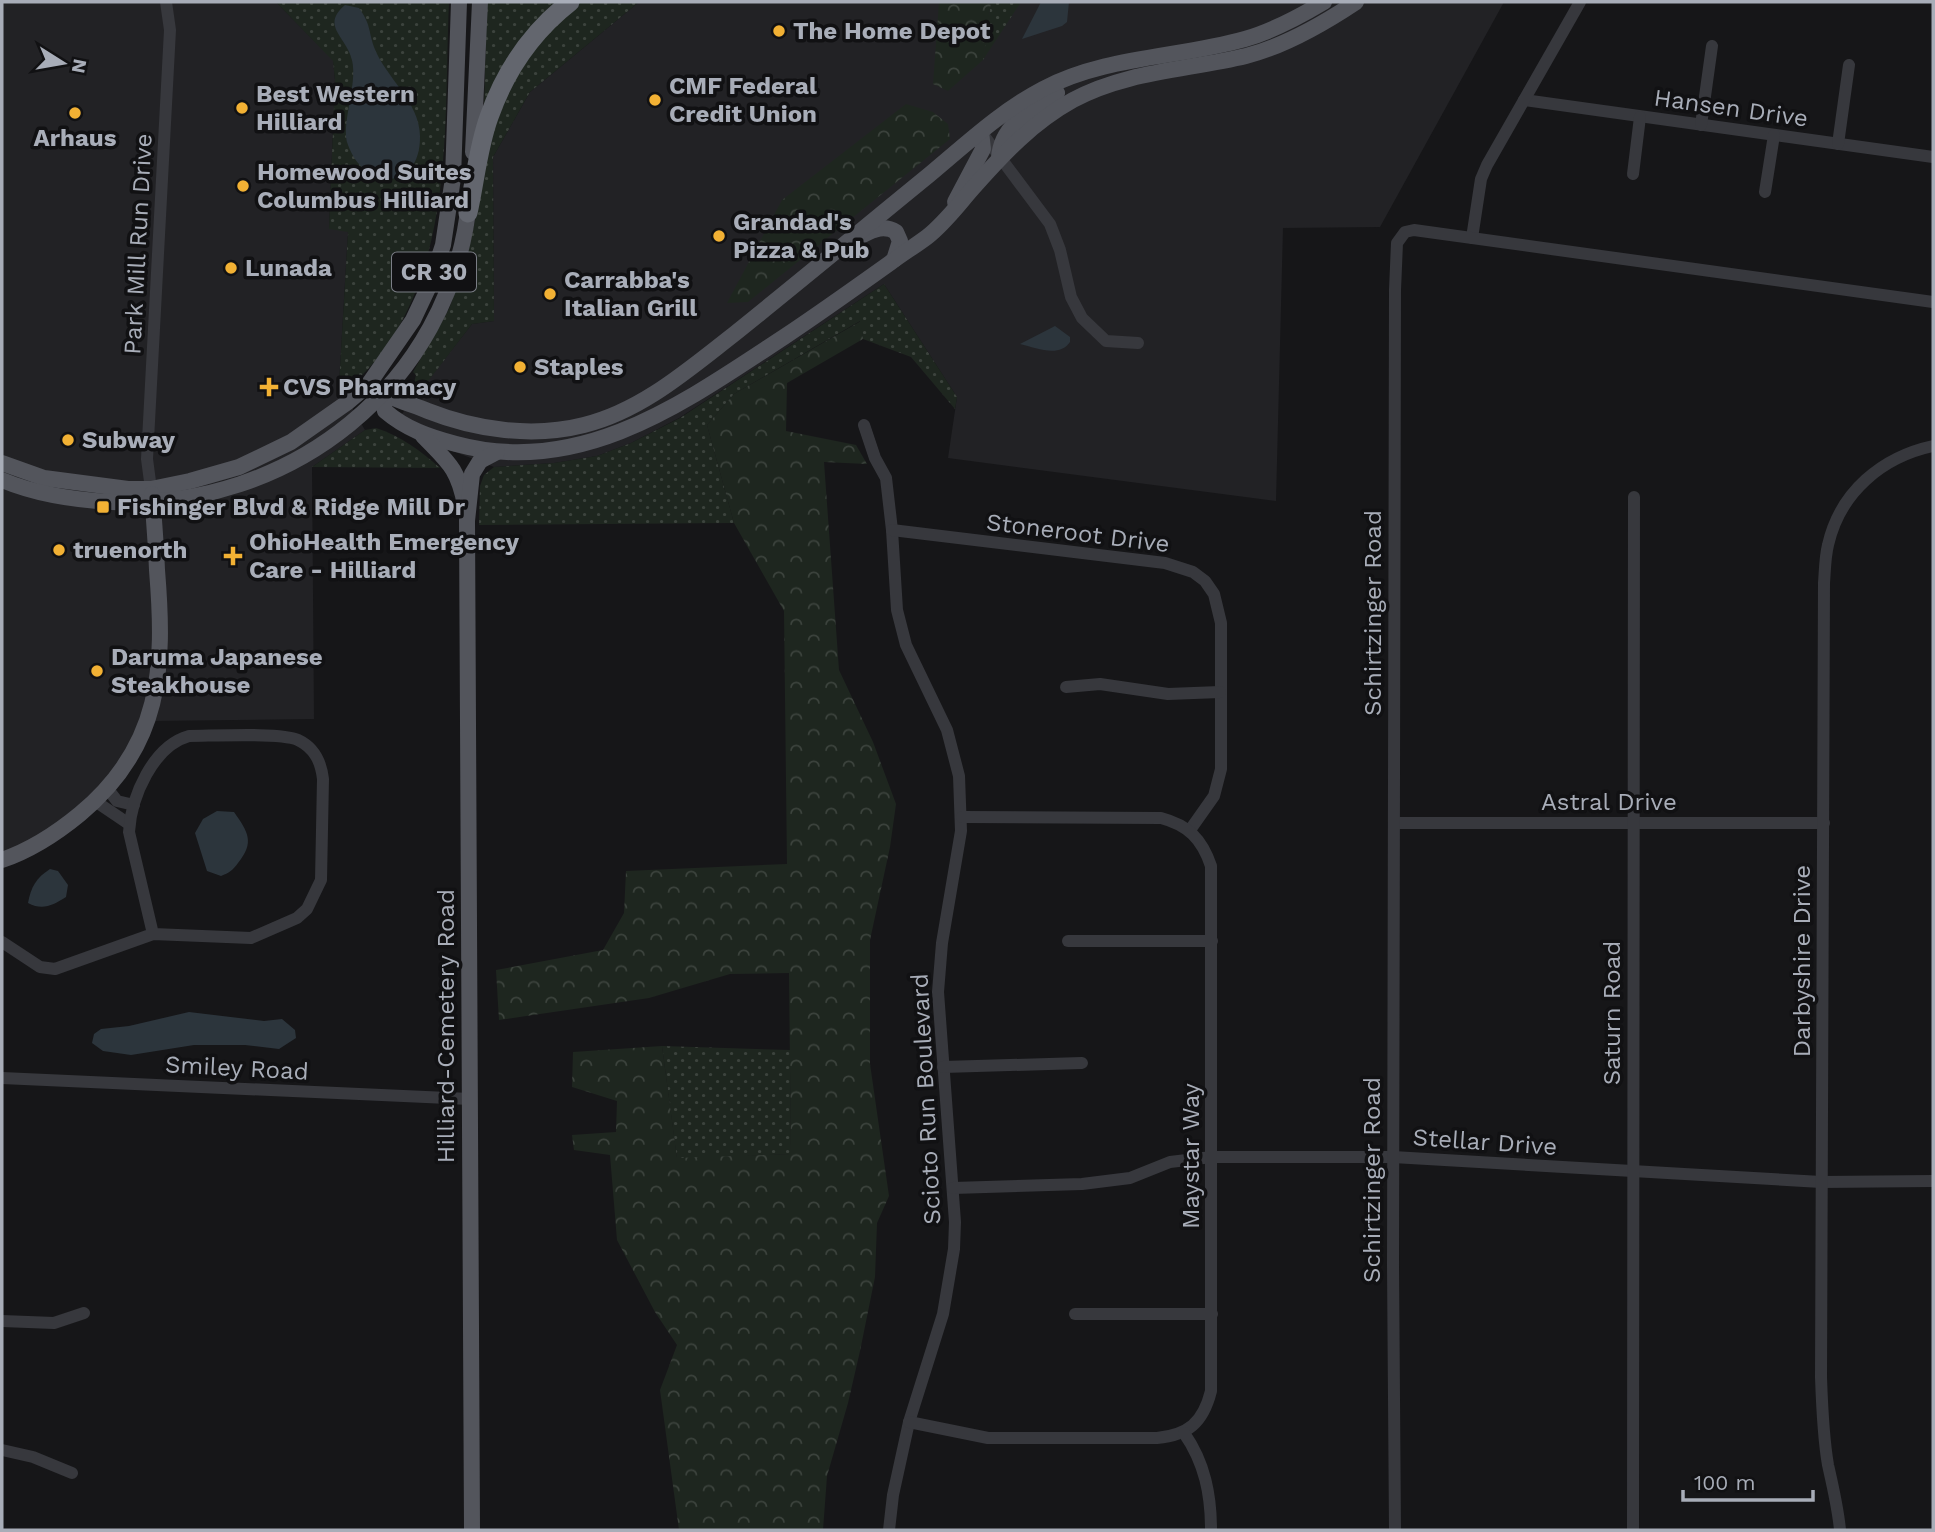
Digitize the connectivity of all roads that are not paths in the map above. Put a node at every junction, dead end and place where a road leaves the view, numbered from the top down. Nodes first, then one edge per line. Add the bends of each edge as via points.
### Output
1 (166, 2) edge
2 (460, 2) edge
3 (480, 2) edge
4 (570, 2) edge
5 (1324, 2) edge
6 (1356, 2) edge
7 (1580, 2) edge
8 (1712, 46) dead end
9 (1849, 65) dead end
10 (1073, 76) junction
11 (1524, 100) junction
12 (1640, 117) junction
13 (1701, 125) junction
14 (981, 132) junction
15 (1774, 135) junction
16 (1838, 145) junction
17 (1933, 157) edge
18 (999, 158) junction
19 (1633, 174) dead end
20 (1765, 192) dead end
21 (468, 213) junction
22 (948, 216) junction
23 (1472, 238) junction
24 (840, 249) junction
25 (894, 260) junction
26 (1933, 302) edge
27 (1138, 344) dead end
28 (669, 384) junction
29 (368, 385) junction
30 (382, 395) junction
31 (666, 411) junction
32 (864, 425) dead end
33 (422, 434) junction
34 (1933, 446) edge
35 (497, 452) junction
36 (2, 463) edge
37 (2, 480) edge
38 (152, 496) junction
39 (1634, 497) dead end
40 (467, 521) junction
41 (892, 530) junction
42 (1066, 687) dead end
43 (1220, 692) junction
44 (101, 794) junction
45 (134, 805) junction
46 (962, 817) junction
47 (1633, 822) junction
48 (1824, 822) junction
49 (1395, 823) junction
50 (129, 824) junction
51 (1190, 830) junction
52 (2, 860) edge
53 (153, 934) junction
54 (1068, 941) dead end
55 (1212, 941) junction
56 (2, 942) edge
57 (1082, 1063) dead end
58 (943, 1067) junction
59 (2, 1079) edge
60 (470, 1100) junction
61 (1212, 1157) junction
62 (1393, 1157) junction
63 (1633, 1172) junction
64 (1933, 1181) edge
65 (1821, 1182) junction
66 (953, 1188) junction
67 (84, 1312) dead end
68 (1075, 1314) dead end
69 (1212, 1314) junction
70 (2, 1321) edge
71 (909, 1422) junction
72 (1184, 1433) junction
73 (2, 1450) edge
74 (72, 1473) dead end
75 (472, 1530) edge
76 (889, 1530) edge
77 (1212, 1530) edge
78 (1395, 1530) edge
79 (1633, 1530) edge
80 (1840, 1530) edge

1 - 38 street, Park Mill Run Drive via 170,30 147,459
2 - 29 main road, CR 30 via 453,178 443,245 413,320
3 - 21 main road, CR 30
4 - 21 highway via 549,19 511,66 488,118
5 - 10 main road via 1287,23 1244,39
6 - 18 main road via 1295,38 1248,55 1104,85 1039,122
7 - 11 street
8 - 13 street
9 - 16 street
10 - 14 main road via 1021,102
10 - 18 main road via 1014,124 1000,144
11 - 12 street, Hansen Drive
11 - 23 street via 1481,179
12 - 13 street, Hansen Drive
12 - 19 street
13 - 15 street, Hansen Drive
14 - 18 street
14 - 22 main road via 983,149
14 - 24 main road
15 - 16 street, Hansen Drive
15 - 20 street
16 - 17 street, Hansen Drive
18 - 22 main road
18 - 27 street via 1050,224 1071,297 1082,318 1106,341
21 - 30 main road, CR 30 via 439,309 425,337
22 - 25 main road
23 - 26 street, Schirtzinger Road
23 - 49 street, Schirtzinger Road via 1410,231 1396,247
24 - 25 main road via 871,231 886,228 900,240
24 - 28 main road
25 - 31 main road via 818,315
28 - 30 main road via 627,409 584,425 534,431 490,429 450,420
28 - 31 main road
29 - 30 main road
29 - 38 main road via 290,442 250,462
30 - 33 main road via 385,411
30 - 38 main road via 307,456 219,492
31 - 35 main road via 635,428 586,445
32 - 41 street, Scioto Run Boulevard via 886,478
33 - 35 main road
33 - 40 main road, Hilliard-Cemetery Road via 457,475
34 - 48 street, Darbyshire Drive via 1901,455 1872,473 1848,500 1827,547
35 - 40 main road, Hilliard-Cemetery Road via 480,461 472,474
36 - 38 main road via 44,478
37 - 38 main road via 89,501
38 - 44 main road via 160,670 150,714 130,755
39 - 47 street, Saturn Road
40 - 60 main road, Hilliard-Cemetery Road
41 - 43 street, Stoneroot Drive via 1165,563 1193,572 1210,587 1219,608
41 - 46 street, Scioto Run Boulevard via 897,610 906,645 947,730 959,776
42 - 43 street via 1100,684 1168,694
43 - 51 street, Stoneroot Drive via 1219,783
44 - 45 street
44 - 50 street
44 - 52 main road via 42,841
45 - 50 street
45 - 53 street via 163,750 190,736 293,738 306,744 319,760 323,779 321,880 307,909 251,938
46 - 51 street via 1146,817 1175,821
46 - 58 street, Scioto Run Boulevard via 938,992
47 - 48 street, Astral Drive
47 - 49 street, Astral Drive
47 - 63 street, Saturn Road
48 - 65 street, Darbyshire Drive
49 - 62 street, Schirtzinger Road
50 - 53 street
51 - 55 street, Maystar Way via 1211,866
53 - 56 street via 55,969 40,967
54 - 55 street
55 - 61 street, Maystar Way
57 - 58 street
58 - 66 street, Scioto Run Boulevard
59 - 60 street, Smiley Road
60 - 75 main road, Hilliard-Cemetery Road
61 - 62 street, Stellar Drive
61 - 66 street, Stellar Drive via 1170,1162 1130,1178 1082,1184
61 - 69 street, Maystar Way
62 - 63 street, Stellar Drive
62 - 78 street, Schirtzinger Road
63 - 65 street, Stellar Drive
63 - 79 street, Saturn Road
64 - 65 street, Stellar Drive
65 - 80 street, Darbyshire Drive via 1822,1413
66 - 71 street, Scioto Run Boulevard via 954,1249 943,1314
67 - 70 street via 54,1323
68 - 69 street
69 - 72 street, Maystar Way via 1211,1391 1202,1414
71 - 72 street via 1011,1439 1157,1438
71 - 76 street, Scioto Run Boulevard
72 - 77 street via 1206,1478
73 - 74 street

